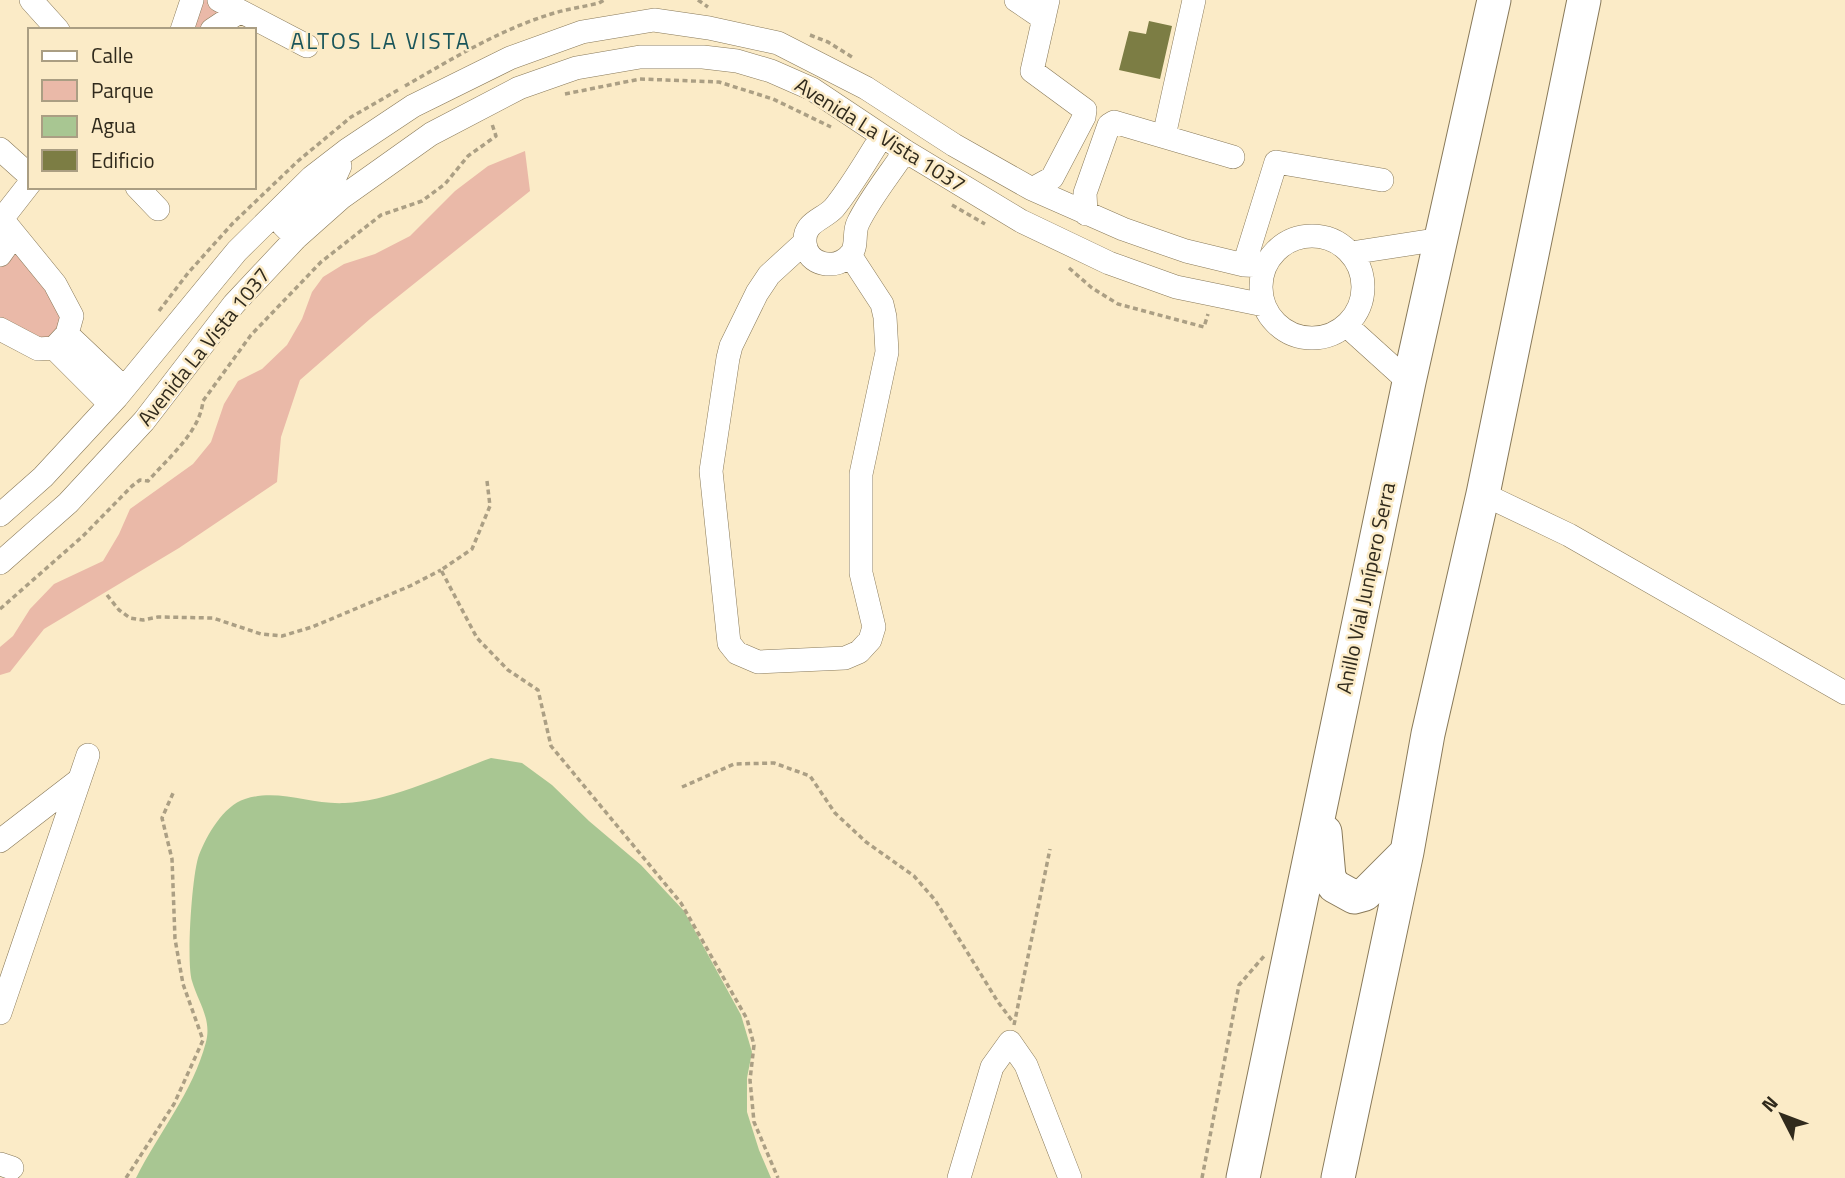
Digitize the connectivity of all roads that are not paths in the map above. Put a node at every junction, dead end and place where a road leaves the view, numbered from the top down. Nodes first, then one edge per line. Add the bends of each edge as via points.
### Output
1 (31, 0) edge
2 (192, 0) edge
3 (219, 0) edge
4 (1016, 0) edge
5 (1194, 0) edge
6 (1494, 0) edge
7 (1584, 0) edge
8 (1046, 9) edge
9 (654, 10) edge
10 (239, 12) junction
11 (56, 28) edge
12 (183, 28) edge
13 (215, 28) edge
14 (307, 46) dead end
15 (882, 136) junction
16 (1164, 136) junction
17 (0, 149) edge
18 (905, 151) junction
19 (1233, 157) dead end
20 (28, 174) edge
21 (1382, 180) dead end
22 (28, 186) edge
23 (139, 189) edge
24 (1032, 189) junction
25 (158, 209) dead end
26 (1086, 214) junction
27 (5, 225) edge
28 (284, 225) junction
29 (1441, 239) junction
30 (805, 243) junction
31 (1186, 251) junction
32 (1351, 253) junction
33 (0, 255) edge
34 (850, 255) junction
35 (1255, 265) junction
36 (1176, 287) junction
37 (1264, 305) junction
38 (1346, 325) junction
39 (0, 329) edge
40 (60, 341) junction
41 (1409, 382) junction
42 (117, 396) junction
43 (1483, 494) junction
44 (0, 515) edge
45 (0, 563) edge
46 (1845, 693) edge
47 (88, 755) dead end
48 (79, 780) junction
49 (1322, 798) junction
50 (0, 842) edge
51 (1407, 852) junction
52 (2, 1003) edge
53 (959, 1178) edge
54 (1070, 1178) edge
55 (1242, 1178) edge
56 (1338, 1178) edge

1 - 11 street
2 - 12 street
3 - 10 street
4 - 8 street
5 - 16 street
6 - 29 highway, Anillo Vial Junípero Serra
7 - 43 highway
8 - 24 street via 1031,71 1085,110 1052,178
9 - 24 street, Avenida La Vista 1037 via 778,43 866,88
9 - 28 street, Avenida La Vista 1037 via 510,58 413,106 312,177
10 - 13 street
10 - 14 street
15 - 18 street, Avenida La Vista 1037
15 - 28 street, Avenida La Vista 1037 via 812,89 771,71 703,57 640,57 576,68 519,88 430,134 341,198
15 - 30 street via 832,209 807,229
16 - 19 street
16 - 26 street via 1122,122 1109,125 1085,193
17 - 20 street
18 - 34 street via 856,225
18 - 36 street, Avenida La Vista 1037 via 1021,221 1110,263
21 - 35 street via 1276,162
22 - 27 street
23 - 25 street
24 - 26 street, Avenida La Vista 1037
26 - 31 street, Avenida La Vista 1037
27 - 33 street
27 - 40 street via 55,284 72,316
28 - 42 street, Avenida La Vista 1037 via 237,251
28 - 45 street, Avenida La Vista 1037 via 234,304 144,421 68,503
29 - 32 street
29 - 41 highway, Anillo Vial Junípero Serra
30 - 34 street via 809,254 827,265
30 - 34 street via 769,275 731,346 711,471 729,643 737,653 758,663 845,658 859,652 874,627 861,573 860,474 887,352 885,317 882,304
31 - 35 street, Avenida La Vista 1037
31 - 36 street
32 - 35 street via 1335,241 1315,235 1295,238
32 - 38 street via 1361,271 1363,290 1358,310
35 - 37 street
36 - 37 street, Avenida La Vista 1037
37 - 38 street via 1274,322 1309,338 1329,335
38 - 41 street
39 - 40 street via 38,349
40 - 42 street
41 - 49 highway, Anillo Vial Junípero Serra
42 - 44 street, Avenida La Vista 1037 via 43,477
43 - 46 street via 1569,535
43 - 51 highway via 1428,734
47 - 48 street
48 - 50 street
48 - 52 street
49 - 51 highway via 1329,877 1334,886 1354,897 1365,894
49 - 55 highway, Anillo Vial Junípero Serra
51 - 56 highway
53 - 54 street via 992,1067 1012,1033

